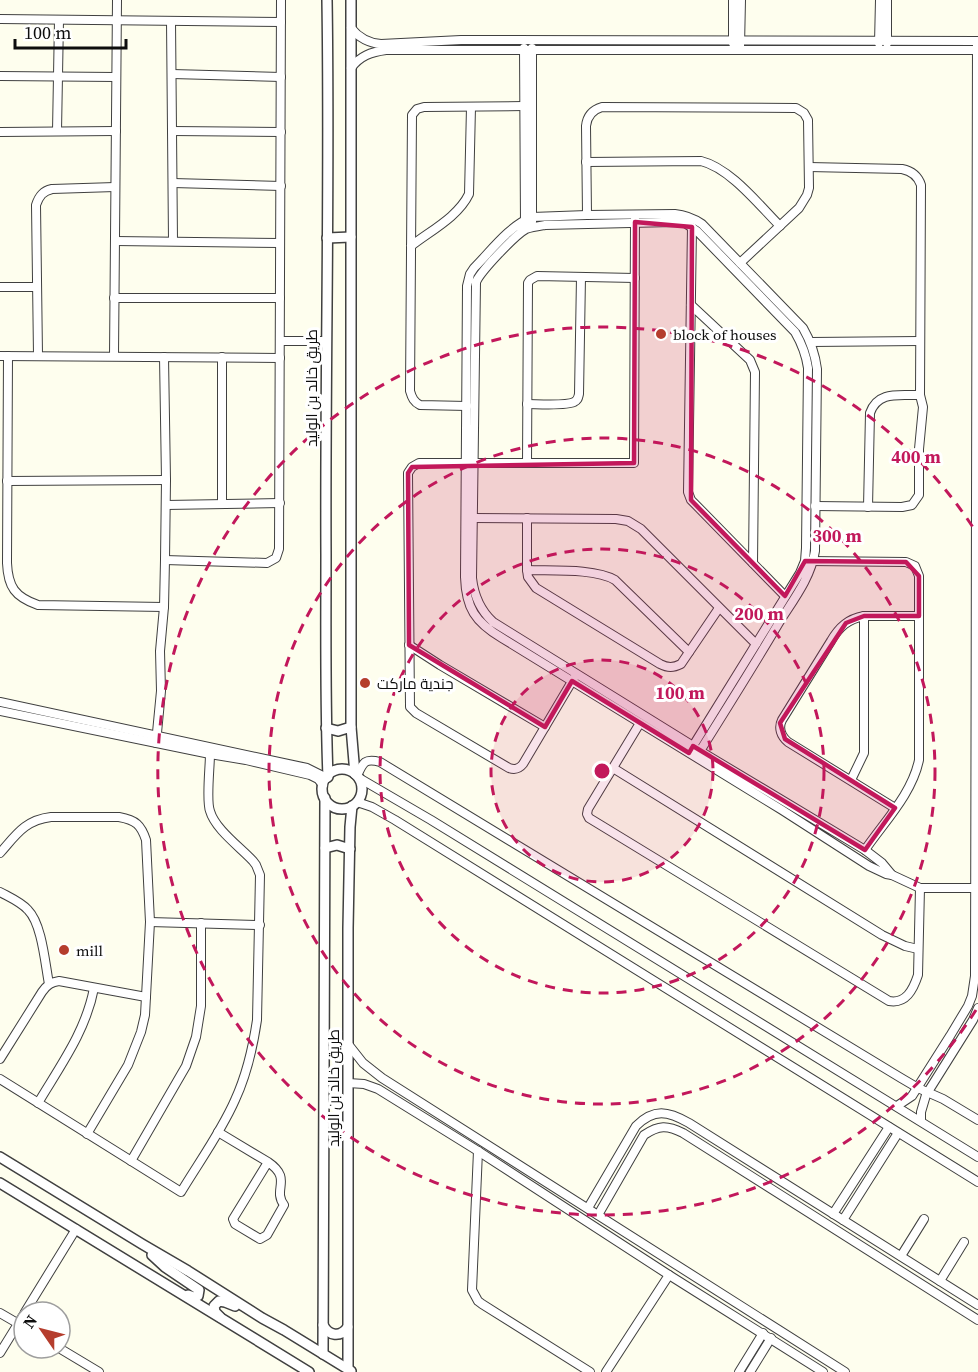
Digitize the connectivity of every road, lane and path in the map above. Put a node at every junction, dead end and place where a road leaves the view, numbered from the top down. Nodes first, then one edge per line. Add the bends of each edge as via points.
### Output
1 (117, 0) edge
2 (281, 0) edge
3 (327, 0) edge
4 (351, 0) edge
5 (732, 0) edge
6 (741, 0) edge
7 (880, 0) edge
8 (887, 0) edge
9 (0, 19) edge
10 (59, 20) junction
11 (116, 21) junction
12 (171, 21) junction
13 (281, 22) junction
14 (351, 28) junction
15 (528, 40) junction
16 (736, 41) junction
17 (883, 41) junction
18 (977, 46) edge
19 (737, 50) junction
20 (528, 51) junction
21 (883, 51) junction
22 (351, 68) junction
23 (172, 74) junction
24 (0, 76) edge
25 (58, 76) junction
26 (116, 77) junction
27 (281, 77) junction
28 (977, 84) edge
29 (524, 106) junction
30 (471, 107) junction
31 (57, 131) junction
32 (116, 131) junction
33 (172, 131) junction
34 (0, 132) edge
35 (281, 132) junction
36 (586, 162) junction
37 (809, 167) junction
38 (172, 183) junction
39 (281, 186) junction
40 (115, 187) junction
41 (588, 215) junction
42 (635, 218) junction
43 (528, 219) junction
44 (780, 226) junction
45 (692, 227) junction
46 (529, 229) junction
47 (351, 237) junction
48 (327, 238) junction
49 (115, 241) junction
50 (173, 241) junction
51 (280, 243) junction
52 (411, 246) junction
53 (740, 263) junction
54 (581, 277) junction
55 (635, 278) junction
56 (0, 287) edge
57 (37, 287) junction
58 (977, 296) edge
59 (114, 298) junction
60 (280, 298) junction
61 (691, 305) junction
62 (775, 305) junction
63 (977, 306) edge
64 (280, 341) junction
65 (326, 341) junction
66 (920, 341) junction
67 (811, 342) junction
68 (38, 355) junction
69 (4, 356) edge
70 (114, 356) junction
71 (164, 357) junction
72 (222, 357) junction
73 (280, 358) junction
74 (920, 396) junction
75 (527, 404) junction
76 (467, 406) junction
77 (470, 425) junction
78 (977, 446) edge
79 (470, 462) junction
80 (527, 463) junction
81 (166, 480) junction
82 (7, 481) junction
83 (280, 503) junction
84 (222, 504) junction
85 (166, 505) junction
86 (815, 506) junction
87 (868, 507) junction
88 (473, 518) junction
89 (527, 518) junction
90 (165, 560) junction
91 (809, 561) junction
92 (753, 564) junction
93 (527, 570) junction
94 (785, 596) junction
95 (164, 607) junction
96 (719, 608) junction
97 (977, 609) edge
98 (864, 616) junction
99 (919, 616) junction
100 (756, 644) junction
101 (409, 645) junction
102 (689, 652) junction
103 (977, 665) edge
104 (574, 678) junction
105 (0, 702) edge
106 (0, 711) edge
107 (640, 723) junction
108 (351, 727) junction
109 (545, 727) junction
110 (326, 728) junction
111 (157, 739) junction
112 (695, 752) junction
113 (210, 754) junction
114 (613, 768) junction
115 (357, 776) junction
116 (326, 780) junction
117 (851, 780) junction
118 (976, 797) edge
119 (325, 798) junction
120 (354, 804) junction
121 (895, 808) junction
122 (325, 848) junction
123 (350, 849) junction
124 (865, 850) junction
125 (0, 853) edge
126 (892, 875) junction
127 (920, 888) junction
128 (976, 888) edge
129 (0, 892) edge
130 (150, 922) junction
131 (201, 923) junction
132 (260, 925) junction
133 (918, 949) junction
134 (49, 984) junction
135 (94, 988) junction
136 (146, 997) junction
137 (978, 1008) edge
138 (950, 1036) junction
139 (959, 1041) junction
140 (348, 1044) junction
141 (0, 1059) edge
142 (0, 1079) edge
143 (348, 1083) junction
144 (918, 1088) junction
145 (928, 1092) junction
146 (414, 1098) junction
147 (38, 1103) junction
148 (897, 1106) junction
149 (407, 1107) junction
150 (978, 1120) edge
151 (921, 1121) junction
152 (889, 1127) junction
153 (218, 1132) junction
154 (898, 1133) junction
155 (87, 1134) junction
156 (478, 1151) junction
157 (0, 1157) edge
158 (978, 1157) edge
159 (131, 1161) junction
160 (268, 1162) junction
161 (759, 1167) junction
162 (753, 1177) junction
163 (978, 1182) edge
164 (0, 1183) edge
165 (588, 1208) junction
166 (833, 1214) junction
167 (598, 1215) junction
168 (924, 1219) dead end
169 (843, 1220) junction
170 (76, 1229) junction
171 (964, 1242) dead end
172 (142, 1245) junction
173 (901, 1256) junction
174 (918, 1267) junction
175 (669, 1275) junction
176 (911, 1277) junction
177 (157, 1279) junction
178 (940, 1281) junction
179 (33, 1300) edge
180 (978, 1305) edge
181 (221, 1318) junction
182 (262, 1318) junction
183 (978, 1320) edge
184 (323, 1325) junction
185 (348, 1327) junction
186 (763, 1334) junction
187 (12, 1338) edge
188 (771, 1338) junction
189 (0, 1353) edge
190 (323, 1354) junction
191 (72, 1356) edge
192 (351, 1371) edge
193 (99, 1372) edge
194 (309, 1372) edge
195 (590, 1372) edge
196 (606, 1372) edge
197 (739, 1372) edge
198 (750, 1372) edge
199 (823, 1372) edge
200 (845, 1372) edge

1 - 11 street
2 - 13 street
3 - 48 street, طريق خالد بن الوليد
4 - 14 street
5 - 16 street
6 - 16 street
7 - 17 street
8 - 17 street
9 - 10 street
10 - 11 street
10 - 25 street
11 - 12 street
11 - 26 street
12 - 13 street
12 - 23 street
13 - 27 street
14 - 15 street via 361,38 381,44
14 - 22 street
15 - 16 street
15 - 20 street
16 - 17 street
16 - 19 street
17 - 18 street
17 - 21 street
18 - 21 street
18 - 28 street
19 - 20 street
19 - 21 street
20 - 22 street via 386,50 363,56
20 - 29 street
20 - 43 street
22 - 47 street
23 - 27 street
23 - 33 street
24 - 25 street
25 - 26 street
25 - 31 street
26 - 32 street
27 - 35 street
28 - 58 street
29 - 30 street
29 - 43 street
30 - 52 street via 469,194 454,213
30 - 52 street via 420,107 412,115
31 - 32 street
31 - 34 street
32 - 40 street
33 - 35 street
33 - 38 street
35 - 39 street
36 - 37 street via 586,121 602,107 796,108 808,120
36 - 41 street
36 - 44 street via 709,163 727,173
37 - 44 street via 804,202
37 - 66 street via 902,169 919,180
38 - 39 street
38 - 50 street
39 - 51 street
40 - 49 street
40 - 57 street via 52,189 41,194 36,205
41 - 42 street
41 - 43 street
42 - 45 street
42 - 46 street
42 - 53 street via 685,215 702,224
42 - 55 street
43 - 46 street
43 - 76 street via 514,227 474,268 468,280
44 - 53 street
45 - 61 street
45 - 62 street
46 - 77 street via 476,282
47 - 48 street
47 - 108 street
48 - 65 street, طريق خالد بن الوليد
49 - 50 street
49 - 59 street
50 - 51 street
51 - 60 street
52 - 76 street via 412,398 420,405
53 - 62 street
54 - 55 street
54 - 75 street via 578,398 568,404
54 - 75 street via 537,276 528,283
55 - 80 street via 634,463
56 - 57 street
57 - 68 street
58 - 63 street
59 - 60 street
59 - 70 street
60 - 64 street
61 - 92 street via 688,492 691,500
61 - 92 street via 750,360 755,372
62 - 67 street via 802,328
62 - 91 street via 803,345 808,368
63 - 78 street
64 - 65 street
64 - 73 street
65 - 110 street, طريق خالد بن الوليد
66 - 67 street
66 - 74 street
67 - 86 street via 816,369
68 - 69 street
68 - 70 street
69 - 82 street
70 - 71 street
71 - 72 street
71 - 81 street
72 - 73 street
72 - 84 street
73 - 83 street
74 - 87 street via 885,396 872,408
74 - 87 street via 923,407 918,499 908,507
75 - 80 street
76 - 77 street
77 - 79 street
78 - 97 street
79 - 80 street
79 - 88 street
79 - 101 street via 419,463 408,473
79 - 104 street via 465,577 470,606 489,630
81 - 82 street
81 - 85 street
82 - 95 street via 7,578 24,600 38,605
83 - 84 street
83 - 90 street via 279,549 272,561
84 - 85 street
85 - 90 street
86 - 87 street
86 - 91 street via 815,551
88 - 89 street
88 - 104 street via 473,588 485,615
89 - 93 street
89 - 96 street via 616,519 634,524
90 - 95 street
91 - 94 street
91 - 99 street via 910,563 919,576
91 - 112 street via 808,575
92 - 94 street
93 - 102 street via 610,577
93 - 102 street via 536,588 660,664 674,667
94 - 100 street
95 - 111 street
96 - 100 street
96 - 102 street
97 - 103 street
98 - 99 street
98 - 117 street via 865,747
98 - 117 street via 837,630 780,727 785,739
99 - 121 street via 919,760 914,777
100 - 112 street
101 - 109 street
101 - 109 street via 410,707 452,735 515,769 523,764
103 - 118 street
104 - 107 street
104 - 109 street
104 - 112 street
105 - 111 street
106 - 111 street
107 - 112 street
107 - 114 street
108 - 110 street via 339,731
108 - 115 street
110 - 116 street, طريق خالد بن الوليد
111 - 113 street
111 - 116 street via 306,768
112 - 124 street
112 - 126 street via 869,866
113 - 116 street
113 - 132 street via 210,814 259,870
114 - 133 street via 882,935
114 - 133 street via 588,809 589,818 884,999 900,1001 913,989 918,975
115 - 116 street via 337,770
115 - 120 street via 362,791
115 - 144 street via 365,761 380,762
115 - 148 street
116 - 119 street
117 - 121 street
118 - 128 street
119 - 120 street via 340,809
119 - 122 street, طريق خالد بن الوليد
120 - 123 street, طريق خالد بن الوليد
120 - 152 street via 372,807 395,820
121 - 124 street
122 - 123 street via 338,844
122 - 184 street, طريق خالد بن الوليد
123 - 140 street, طريق خالد بن الوليد
124 - 126 street
125 - 130 street via 23,828 40,818 128,818 142,828 146,840
126 - 127 street
127 - 128 street
127 - 133 street
128 - 138 street via 975,976 968,1005
129 - 134 street via 23,904 33,915
130 - 131 street
130 - 136 street
131 - 132 street
131 - 159 street via 201,1006 196,1037 186,1066
132 - 153 street via 254,1042 235,1100
134 - 135 street via 59,981
134 - 141 street
135 - 136 street
135 - 147 street via 82,1029
136 - 155 street via 141,1032 128,1065
137 - 139 street
138 - 139 street
138 - 144 street
139 - 145 street
140 - 143 street, طريق خالد بن الوليد
140 - 146 street via 363,1063
142 - 147 street
143 - 149 street via 378,1089
143 - 185 street, طريق خالد بن الوليد
144 - 145 street
144 - 148 street
145 - 150 street
145 - 151 street
146 - 149 street
146 - 165 street
147 - 155 street
148 - 151 street
149 - 156 street
151 - 158 street
152 - 154 street
152 - 166 street
153 - 159 street via 181,1192
153 - 160 street
154 - 163 street
154 - 169 street
155 - 159 street
156 - 175 street
156 - 195 street via 474,1296 482,1305
157 - 172 street
160 - 160 street via 279,1172 284,1205 266,1237 260,1239 233,1219
161 - 162 street
161 - 165 street via 676,1116 654,1114 636,1126
161 - 166 street
162 - 167 street via 683,1133 662,1127 644,1135
162 - 176 street
164 - 170 street
165 - 167 street
166 - 169 street
167 - 200 street
168 - 173 street
169 - 173 street
170 - 177 street
170 - 179 street
171 - 178 street
172 - 177 street via 165,1267 200,1290 200,1294 194,1297
172 - 182 street
173 - 174 street
174 - 176 street
174 - 178 street
175 - 186 street
175 - 196 street
176 - 183 street
177 - 181 street
178 - 180 street
181 - 182 street via 214,1306 219,1301
181 - 194 street
182 - 190 street
184 - 185 street via 335,1335
184 - 190 street, طريق خالد بن الوليد
185 - 192 street, طريق خالد بن الوليد
186 - 188 street
186 - 197 street
187 - 189 street
188 - 198 street
188 - 199 street
190 - 192 street
191 - 193 street

